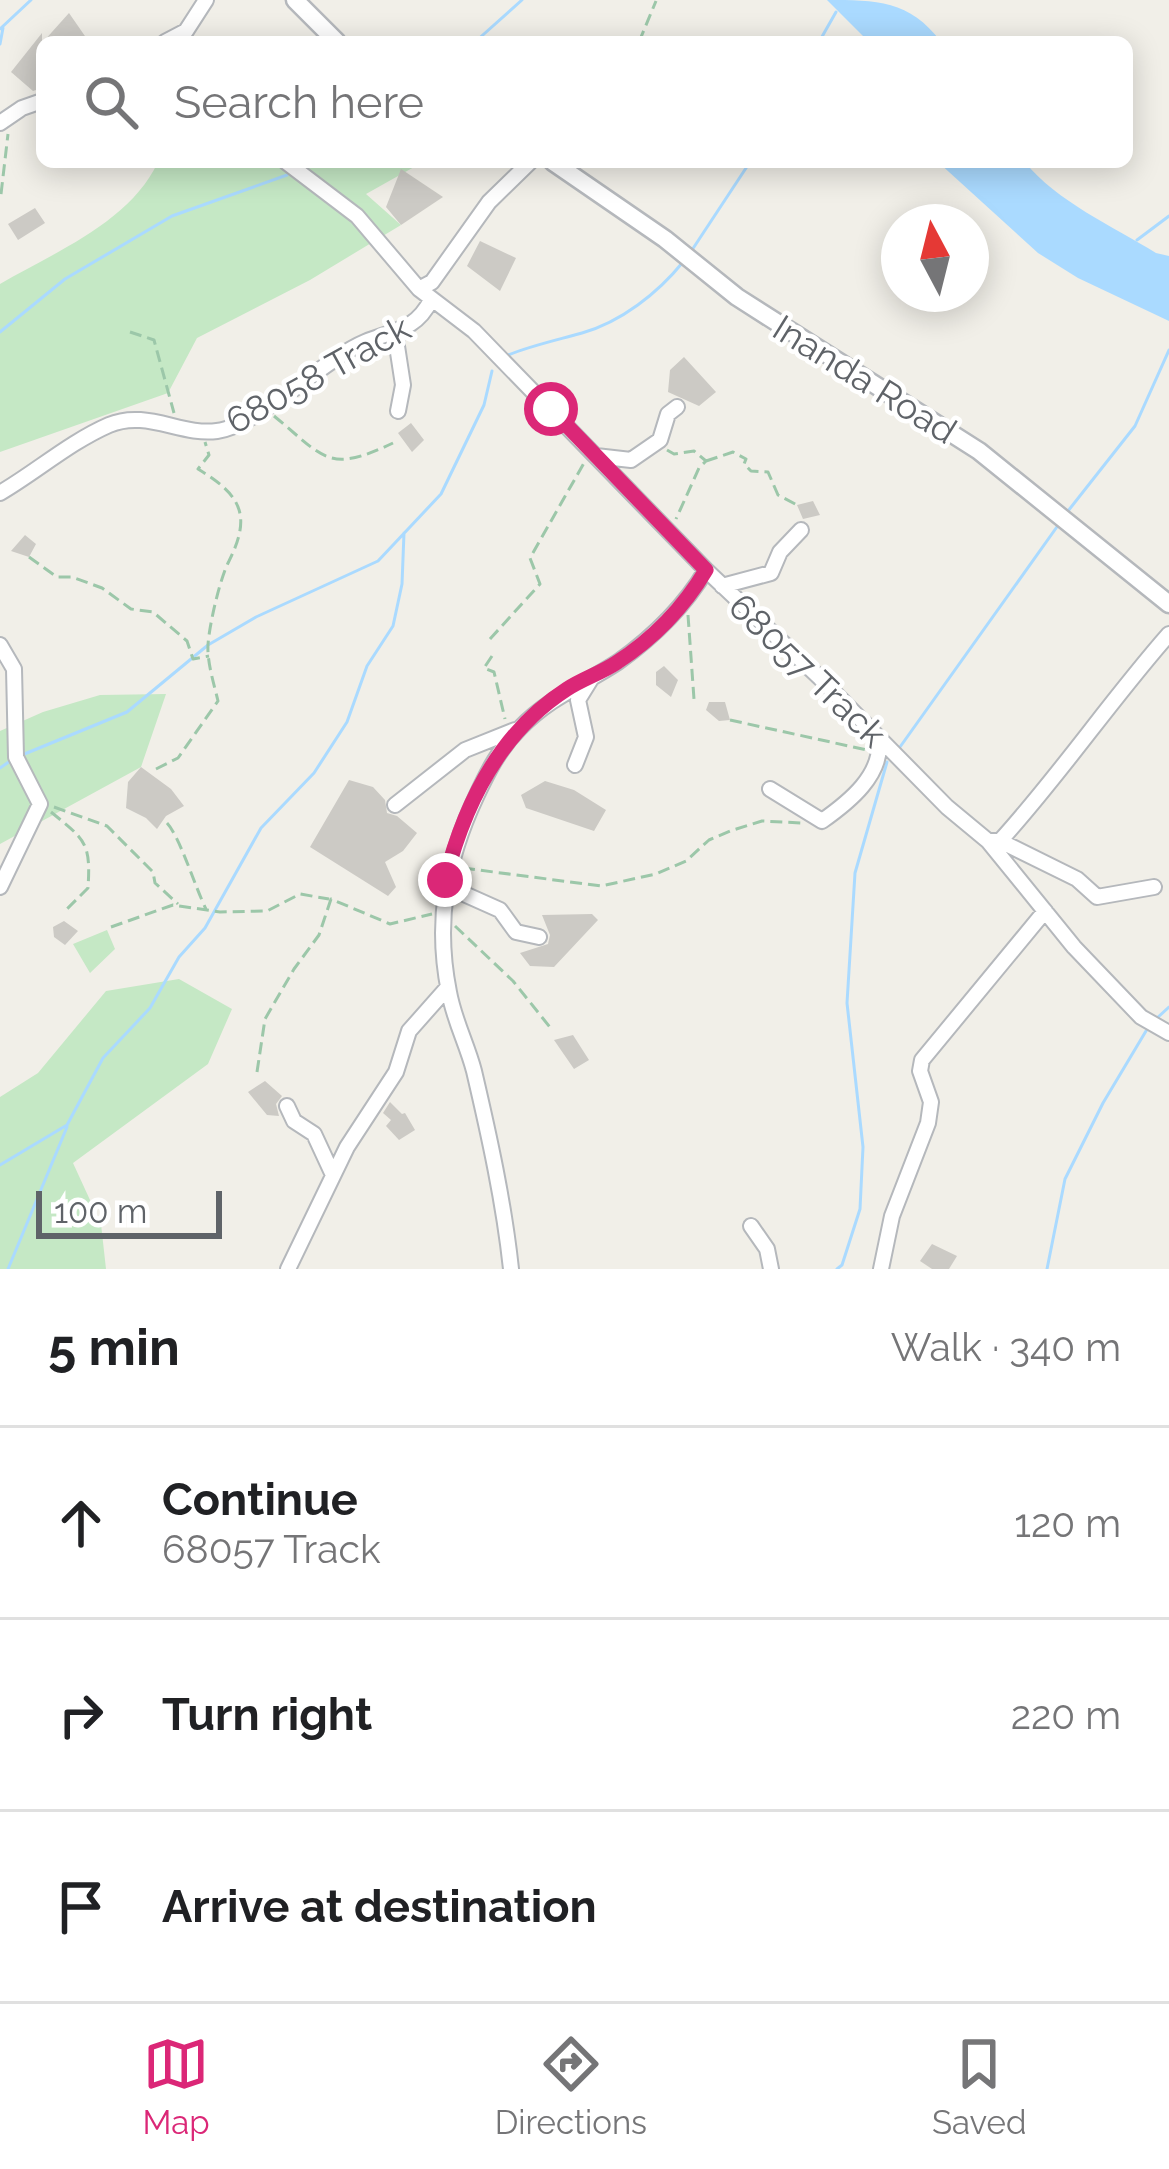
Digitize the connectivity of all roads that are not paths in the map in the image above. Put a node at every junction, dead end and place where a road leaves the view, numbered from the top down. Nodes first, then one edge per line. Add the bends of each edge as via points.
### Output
1 (206, 0) edge
2 (295, 0) edge
3 (178, 36) edge
4 (332, 36) edge
5 (36, 104) edge
6 (5, 119) edge
7 (294, 168) edge
8 (524, 168) edge
9 (563, 168) edge
10 (425, 295) junction
11 (395, 333) junction
12 (677, 407) dead end
13 (398, 411) dead end
14 (593, 454) junction
15 (0, 493) edge
16 (800, 530) dead end
17 (706, 570) junction
18 (722, 586) junction
19 (1169, 604) edge
20 (1169, 634) edge
21 (0, 645) edge
22 (593, 675) junction
23 (514, 730) junction
24 (880, 746) junction
25 (575, 766) dead end
26 (770, 789) dead end
27 (395, 805) dead end
28 (994, 841) junction
29 (444, 885) junction
30 (0, 887) edge
31 (1154, 887) dead end
32 (1045, 911) junction
33 (539, 937) dead end
34 (448, 987) junction
35 (1169, 1033) edge
36 (286, 1106) dead end
37 (333, 1175) junction
38 (751, 1226) dead end
39 (511, 1267) edge
40 (288, 1269) edge
41 (771, 1269) edge
42 (881, 1269) edge

1 - 3 street
2 - 4 street
5 - 6 street
7 - 10 street, 68057 Track via 357,217
8 - 10 street, 68058 Track via 489,202
9 - 19 street, Inanda Road via 737,297 979,451
10 - 11 street, 68058 Track via 422,318
10 - 14 street, 68057 Track via 474,331
11 - 13 street
11 - 15 street, 68058 Track via 346,351 224,430 158,421 109,425
12 - 14 street via 656,443 631,460
14 - 17 street, 68057 Track
16 - 18 street via 771,573
17 - 18 street, 68057 Track
17 - 22 street via 687,601
18 - 24 street, 68057 Track
20 - 28 street
21 - 30 street via 16,681 14,752 40,804
22 - 23 street
22 - 25 street via 578,700 586,737
23 - 27 street via 465,750
23 - 29 street via 496,755
24 - 26 street via 856,797 822,821
24 - 28 street, 68057 Track
28 - 31 street via 1097,897
28 - 32 street, 68057 Track
29 - 33 street via 500,910 516,932
29 - 34 street
32 - 35 street, 68057 Track via 1141,1017
32 - 42 street via 922,1060 928,1124
34 - 37 street via 416,1020 395,1072
34 - 39 street via 473,1066
36 - 37 street via 314,1135
37 - 40 street
38 - 41 street

